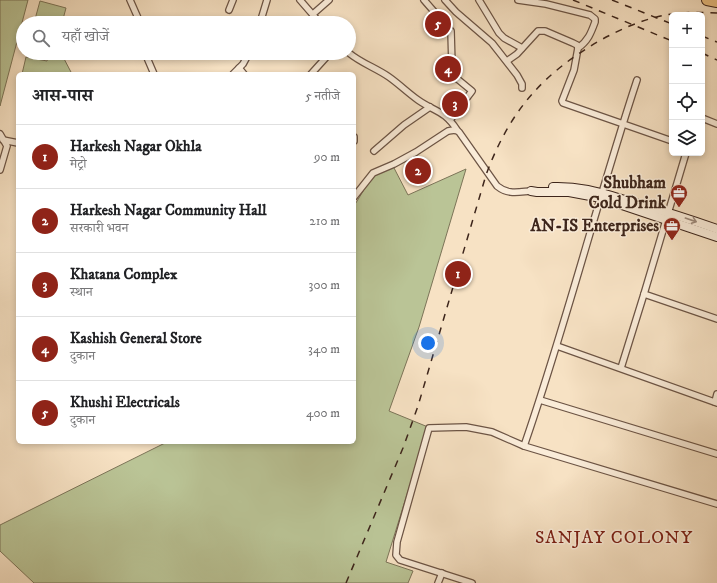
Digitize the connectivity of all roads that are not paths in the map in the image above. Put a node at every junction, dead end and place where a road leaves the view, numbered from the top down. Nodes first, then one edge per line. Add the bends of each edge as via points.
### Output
1 (130, 0) edge
2 (233, 0) edge
3 (267, 0) edge
4 (300, 0) edge
5 (329, 0) edge
6 (424, 0) edge
7 (445, 0) edge
8 (479, 0) edge
9 (518, 0) edge
10 (708, 0) edge
11 (717, 2) edge
12 (229, 10) dead end
13 (313, 14) joint
14 (137, 16) edge
15 (262, 16) edge
16 (522, 48) junction
17 (578, 48) junction
18 (356, 58) edge
19 (148, 60) edge
20 (245, 60) edge
21 (324, 60) edge
22 (508, 61) junction
23 (239, 68) junction
24 (153, 72) edge
25 (235, 72) edge
26 (242, 72) edge
27 (313, 72) edge
28 (637, 80) dead end
29 (522, 88) dead end
30 (430, 107) junction
31 (705, 119) edge
32 (450, 120) junction
33 (622, 124) junction
34 (717, 124) edge
35 (457, 130) junction
36 (0, 134) edge
37 (3, 140) junction
38 (669, 140) edge
39 (16, 143) edge
40 (374, 151) dead end
41 (685, 156) edge
42 (0, 170) edge
43 (531, 191) joint
44 (356, 194) edge
45 (602, 196) junction
46 (668, 216) junction
47 (717, 229) edge
48 (717, 237) edge
49 (644, 294) junction
50 (717, 318) edge
51 (557, 346) junction
52 (621, 368) junction
53 (717, 394) edge
54 (540, 400) junction
55 (716, 402) edge
56 (524, 446) junction
57 (717, 454) edge
58 (717, 504) edge
59 (442, 573) junction
60 (438, 583) edge
61 (472, 583) edge

1 - 14 street
2 - 12 street
3 - 15 street
4 - 13 street
5 - 13 street
6 - 32 street via 451,31 452,66 455,77 472,91
7 - 22 street
8 - 16 street via 499,33
9 - 17 street via 546,4 593,17 595,22 590,34 586,42
10 - 11 highway
16 - 17 street via 541,30 573,43
16 - 22 street
17 - 33 street via 574,70 562,103
18 - 30 street via 387,76
19 - 24 street
20 - 23 street
21 - 27 street
22 - 29 street
23 - 25 street
23 - 26 street
28 - 33 street
30 - 32 street via 440,111
30 - 40 street
31 - 34 street
32 - 35 street
33 - 38 street
33 - 45 street
35 - 43 street via 497,186 511,193
35 - 44 street via 448,131 411,155 374,172
36 - 37 street
37 - 39 street
37 - 42 street via 7,148
41 - 46 street
43 - 45 street
45 - 46 street
45 - 51 street
46 -> 47 street
46 - 48 street
46 - 49 street
49 - 50 street
49 - 52 street
51 - 52 street
51 - 54 street
52 - 55 street
53 - 55 street
54 - 56 street
54 - 57 street
56 - 58 street
56 - 59 street via 479,429 428,428 397,542 396,555 400,560
59 - 60 street
59 - 61 street

